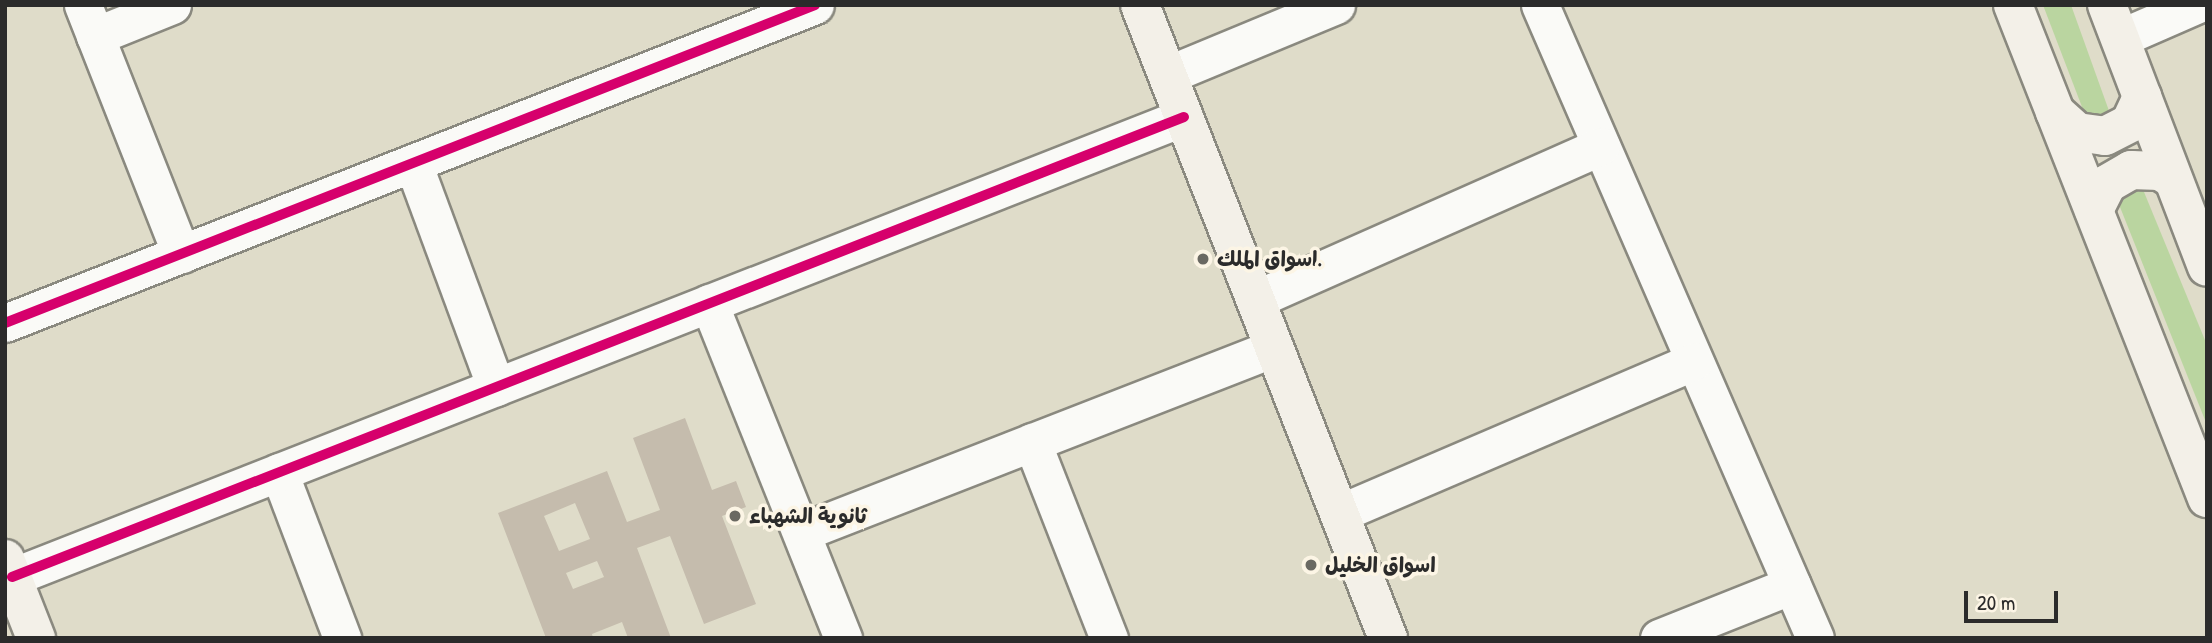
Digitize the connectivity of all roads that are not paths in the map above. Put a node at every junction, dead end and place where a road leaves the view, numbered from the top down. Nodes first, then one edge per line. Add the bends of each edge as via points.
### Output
1 (172, 5) edge
2 (814, 5) edge
3 (1140, 5) edge
4 (1336, 5) edge
5 (1540, 5) edge
6 (2013, 5) edge
7 (2196, 5) edge
8 (89, 21) edge
9 (2113, 21) edge
10 (1167, 75) junction
11 (2142, 97) junction
12 (2055, 112) junction
13 (1184, 117) junction
14 (1601, 146) junction
15 (414, 163) junction
16 (2173, 178) junction
17 (2094, 210) junction
18 (181, 254) junction
19 (2207, 267) edge
20 (1256, 299) junction
21 (709, 303) junction
22 (5, 323) edge
23 (1274, 348) junction
24 (1694, 361) junction
25 (496, 387) junction
26 (1032, 442) junction
27 (279, 472) junction
28 (2207, 498) edge
29 (1339, 513) junction
30 (802, 532) junction
31 (9, 568) edge
32 (1792, 585) junction
33 (37, 638) edge
34 (342, 638) edge
35 (843, 638) edge
36 (1109, 638) edge
37 (1388, 638) edge
38 (1659, 638) edge
39 (1815, 638) edge

1 - 8 street
2 - 15 street
3 - 10 main road
4 - 10 street
5 - 14 street
6 - 12 main road
7 - 9 street
8 - 18 street
9 - 11 main road
10 - 13 main road
11 - 12 main road via 2130,123 2105,136 2077,132
11 - 16 main road
12 - 17 main road
13 - 20 main road
13 - 21 street
14 - 20 street
14 - 24 street
15 - 18 street
15 - 25 street
16 - 17 main road via 2160,171 2131,170 2106,184
16 - 19 main road
17 - 28 main road
18 - 22 street
20 - 23 main road
21 - 25 street
21 - 30 street
23 - 26 street
23 - 29 main road
24 - 29 street
24 - 32 street
25 - 27 street
26 - 30 street
26 - 36 street
27 - 31 street
27 - 34 street
29 - 37 main road
30 - 35 street
31 - 33 main road
32 - 38 street
32 - 39 street

